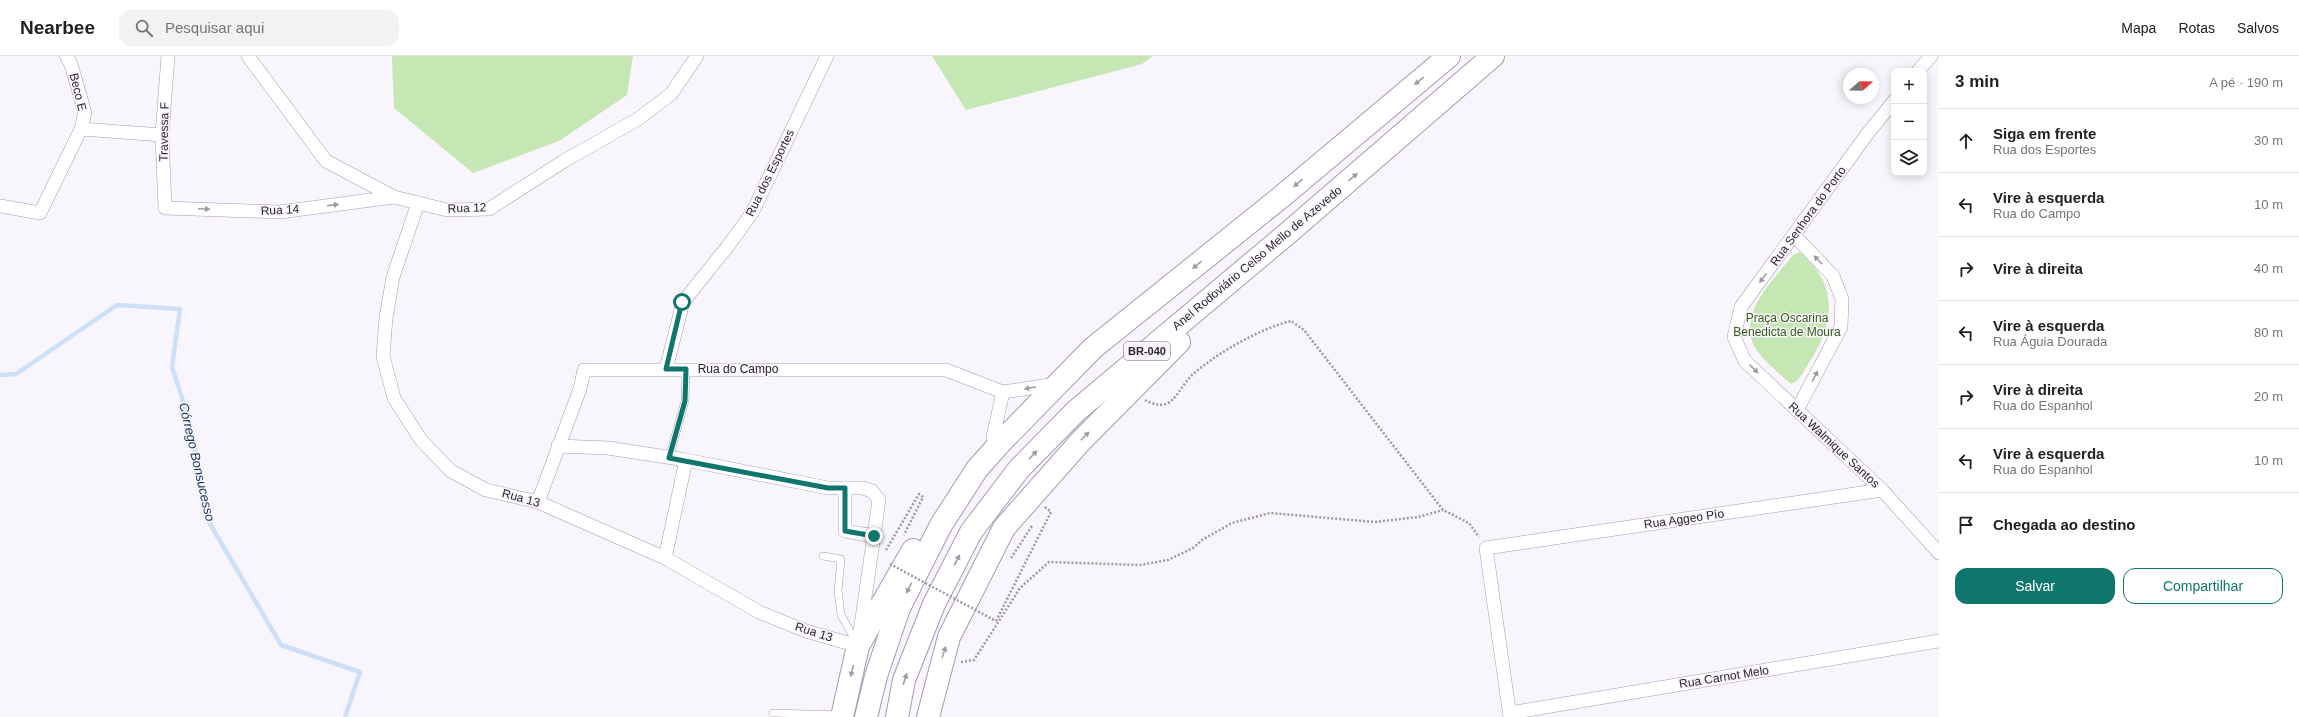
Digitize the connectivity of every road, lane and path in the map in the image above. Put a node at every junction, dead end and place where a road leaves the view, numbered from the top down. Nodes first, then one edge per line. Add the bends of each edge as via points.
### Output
1 (66, 56) edge
2 (168, 56) edge
3 (248, 56) edge
4 (696, 56) edge
5 (827, 56) edge
6 (1449, 56) edge
7 (1493, 56) edge
8 (1931, 56) edge
9 (1921, 68) edge
10 (1892, 104) edge
11 (81, 129) junction
12 (162, 135) junction
13 (394, 197) junction
14 (418, 203) junction
15 (0, 206) edge
16 (165, 208) joint
17 (1288, 233) junction
18 (1794, 235) junction
19 (1734, 337) joint
20 (666, 369) junction
21 (686, 369) junction
22 (1057, 384) junction
23 (1132, 389) junction
24 (1003, 392) junction
25 (1797, 410) junction
26 (1029, 413) junction
27 (993, 437) junction
28 (558, 446) junction
29 (669, 458) junction
30 (686, 460) junction
31 (845, 488) junction
32 (1882, 490) junction
33 (538, 502) junction
34 (1443, 510) junction
35 (1040, 513) dead end
36 (1036, 520) dead end
37 (874, 536) junction
38 (903, 537) dead end
39 (1486, 548) junction
40 (1939, 553) edge
41 (823, 556) dead end
42 (893, 557) dead end
43 (665, 558) junction
44 (870, 563) junction
45 (1007, 564) dead end
46 (1011, 592) junction
47 (1016, 595) junction
48 (1939, 641) edge
49 (858, 646) junction
50 (940, 666) junction
51 (773, 713) dead end
52 (1510, 715) edge
53 (842, 716) edge
54 (866, 717) edge
55 (897, 717) edge
56 (928, 717) edge

1 - 11 street, Beco E via 71,64 85,113
2 - 12 street, Travessa F
3 - 13 street, Rua 12 via 326,161
4 - 14 street, Rua 12 via 671,94 638,119 564,161 489,209 448,210
5 - 20 street, Rua dos Esportes via 752,213 682,302
6 -> 22 highway, BR-040 via 1280,198 1093,348
17 -> 7 highway, Anel Rodoviário Celso Mello de Azevedo / BR-040
8 - 9 street
10 - 18 street, Rua Senhora do Porto
11 - 12 street
11 - 15 street, Beco E via 40,213
12 - 16 street, Travessa F
13 - 14 street, Rua 12
16 -> 13 street, Rua 14 via 280,212
14 - 33 street, Rua 13 via 393,277 386,318 383,356 394,398 421,440 451,471 486,490
17 - 23 highway via 1262,268 1170,350
55 -> 17 highway, Anel Rodoviário Celso Mello de Azevedo / BR-040 via 904,680 934,604 971,532 1020,469 1076,410
18 -> 19 street, Rua Senhora do Porto via 1741,307
25 -> 18 street via 1841,327 1842,299 1833,276
19 -> 25 street, Rua Walmique Santos via 1745,362
20 - 21 street, Rua do Campo
20 - 28 street, Rua do Campo via 584,370 580,389
21 - 24 street, Rua do Campo via 946,370
21 - 29 lane via 685,401
22 -> 24 street, Rua do Campo
22 - 26 highway, BR-040
23 - 34 path via 1138,396 1156,405 1170,402 1192,376 1222,354 1274,325 1291,321 1304,330
50 -> 23 highway via 949,637 1004,528 1080,442
24 - 27 street
25 - 32 street, Rua Walmique Santos
26 - 27 highway
26 -> 54 highway, BR-040 via 977,469 941,525 899,608 876,676
27 - 49 highway via 956,474
28 - 29 street via 608,448
28 - 33 street, Rua do Campo
29 - 30 street
30 - 31 street via 828,488
30 - 43 street
31 - 37 street via 845,531
31 - 37 street via 872,491 879,500
32 - 39 street, Rua Aggeo Pío
32 - 40 street, Rua Walmique Santos
33 - 43 street, Rua 13
34 - 39 path via 1470,523
34 - 47 path via 1418,517 1375,522 1270,513 1232,523 1193,548 1168,560 1140,565 1049,562 1039,569
35 - 46 path via 1044,507 1051,512
36 - 45 path
37 - 44 street
38 - 44 path via 923,497 918,494 882,558
39 - 52 street
41 - 49 lane via 841,559 838,591 841,614
42 - 46 path, bridge via 890,564 996,621
43 - 49 street, Rua 13 via 759,612 806,631
44 - 49 street
46 - 47 path
47 - 50 path via 974,660
48 - 52 street, Rua Carnot Melo
49 -> 53 highway
50 - 56 highway
51 - 53 lane

